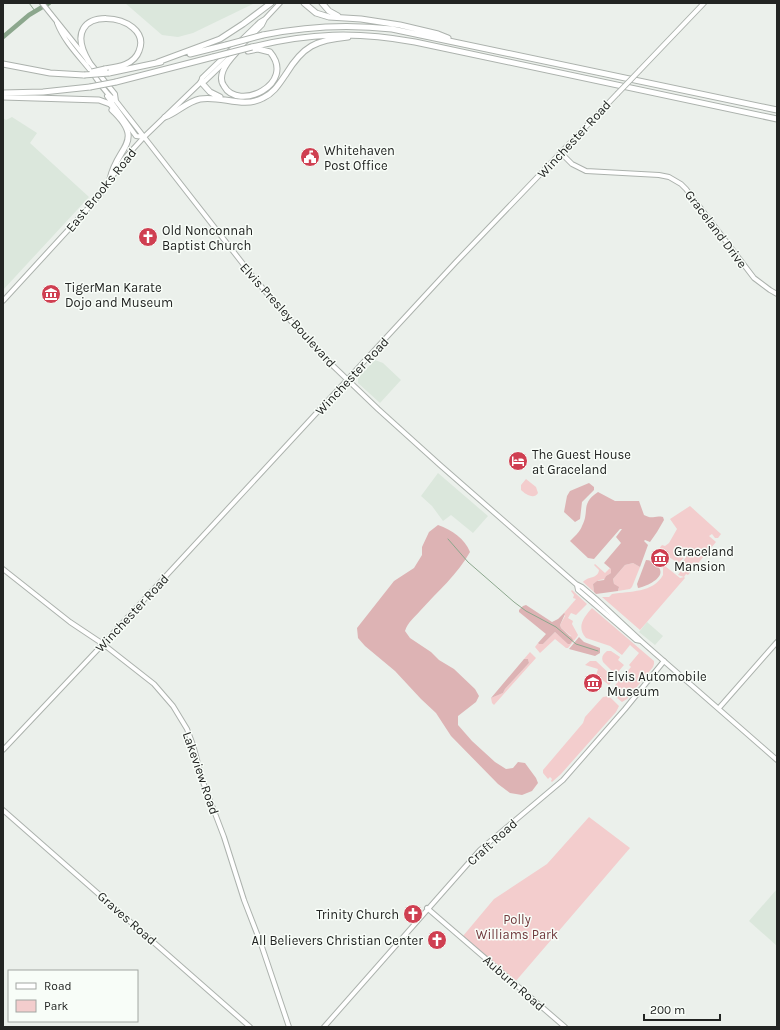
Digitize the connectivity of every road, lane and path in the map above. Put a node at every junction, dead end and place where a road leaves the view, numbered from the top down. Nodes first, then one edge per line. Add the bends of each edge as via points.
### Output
1 (42, 3) edge
2 (271, 3) edge
3 (280, 3) edge
4 (304, 3) edge
5 (322, 3) edge
6 (704, 3) edge
7 (349, 18) junction
8 (265, 19) junction
9 (57, 23) junction
10 (367, 35) junction
11 (460, 43) junction
12 (241, 47) junction
13 (250, 49) junction
14 (89, 62) junction
15 (158, 62) junction
16 (3, 64) edge
17 (107, 71) junction
18 (97, 80) junction
19 (201, 82) junction
20 (3, 93) edge
21 (3, 97) edge
22 (94, 100) junction
23 (116, 101) junction
24 (231, 101) junction
25 (117, 110) junction
26 (777, 110) edge
27 (165, 117) junction
28 (777, 119) edge
29 (144, 137) junction
30 (561, 153) junction
31 (110, 179) junction
32 (777, 294) edge
33 (3, 301) edge
34 (348, 380) junction
35 (3, 569) edge
36 (777, 642) edge
37 (103, 644) junction
38 (664, 661) junction
39 (719, 708) junction
40 (3, 750) edge
41 (777, 760) edge
42 (3, 810) edge
43 (427, 908) junction
44 (250, 1027) edge
45 (289, 1027) edge
46 (324, 1027) edge
47 (565, 1027) edge

1 - 9 main road, Elvis Presley Boulevard
2 - 15 highway via 220,39
3 - 8 main road, East Brooks Road
4 - 7 highway via 320,15
5 - 7 highway via 334,14
6 - 30 main road, Winchester Road, bridge
7 - 11 highway via 418,29
8 - 12 main road, East Brooks Road
8 - 19 main road, East Brooks Road via 202,78
9 - 14 main road, Elvis Presley Boulevard
9 - 18 main road, Elvis Presley Boulevard
10 - 13 highway via 306,36
10 - 24 highway via 330,39 315,44 296,58 277,87 263,99 253,102
10 - 28 highway via 415,42
11 - 15 highway, bridge via 392,29 353,26 310,27 264,35
11 - 26 highway
12 - 13 highway via 226,65 222,76 224,88 236,95 248,96 261,92 270,85 277,73 277,62 270,52
12 - 19 main road, East Brooks Road
13 - 20 highway, bridge via 90,87
14 - 17 highway via 80,40 84,23 89,18 101,14 120,17 135,30 141,42 140,50 130,63
14 - 23 main road, Elvis Presley Boulevard via 115,94
15 - 17 highway
16 - 17 highway, bridge via 50,73 82,75
18 - 23 main road, Elvis Presley Boulevard
18 - 25 main road
19 - 24 highway via 213,94
19 - 27 main road, East Brooks Road
21 - 22 highway
22 - 25 highway via 105,102
22 - 31 highway via 113,110 129,134 128,143 113,168
23 - 29 main road, Elvis Presley Boulevard
24 - 27 highway via 199,99 190,102 175,114
25 - 29 main road via 136,136
27 - 29 main road, East Brooks Road
29 - 31 main road, East Brooks Road via 126,156
29 - 34 main road, Elvis Presley Boulevard via 272,299
30 - 32 main road, Graceland Drive via 572,164 586,171 659,175 682,184 754,278
30 - 34 main road, Winchester Road
31 - 33 main road, East Brooks Road via 91,205
34 - 37 main road, Winchester Road
34 - 38 main road, Elvis Presley Boulevard via 440,465 576,584 578,590
35 - 37 main road, Lakeview Road via 70,622
36 - 39 main road
37 - 40 main road, Winchester Road
37 - 45 main road, Lakeview Road via 154,684 173,706 187,729 203,782
38 - 39 main road, Elvis Presley Boulevard
38 - 43 main road, Craft Road via 563,780 480,850
39 - 41 main road, Elvis Presley Boulevard
42 - 44 main road, Graves Road
43 - 46 main road, Craft Road
43 - 47 main road, Auburn Road

